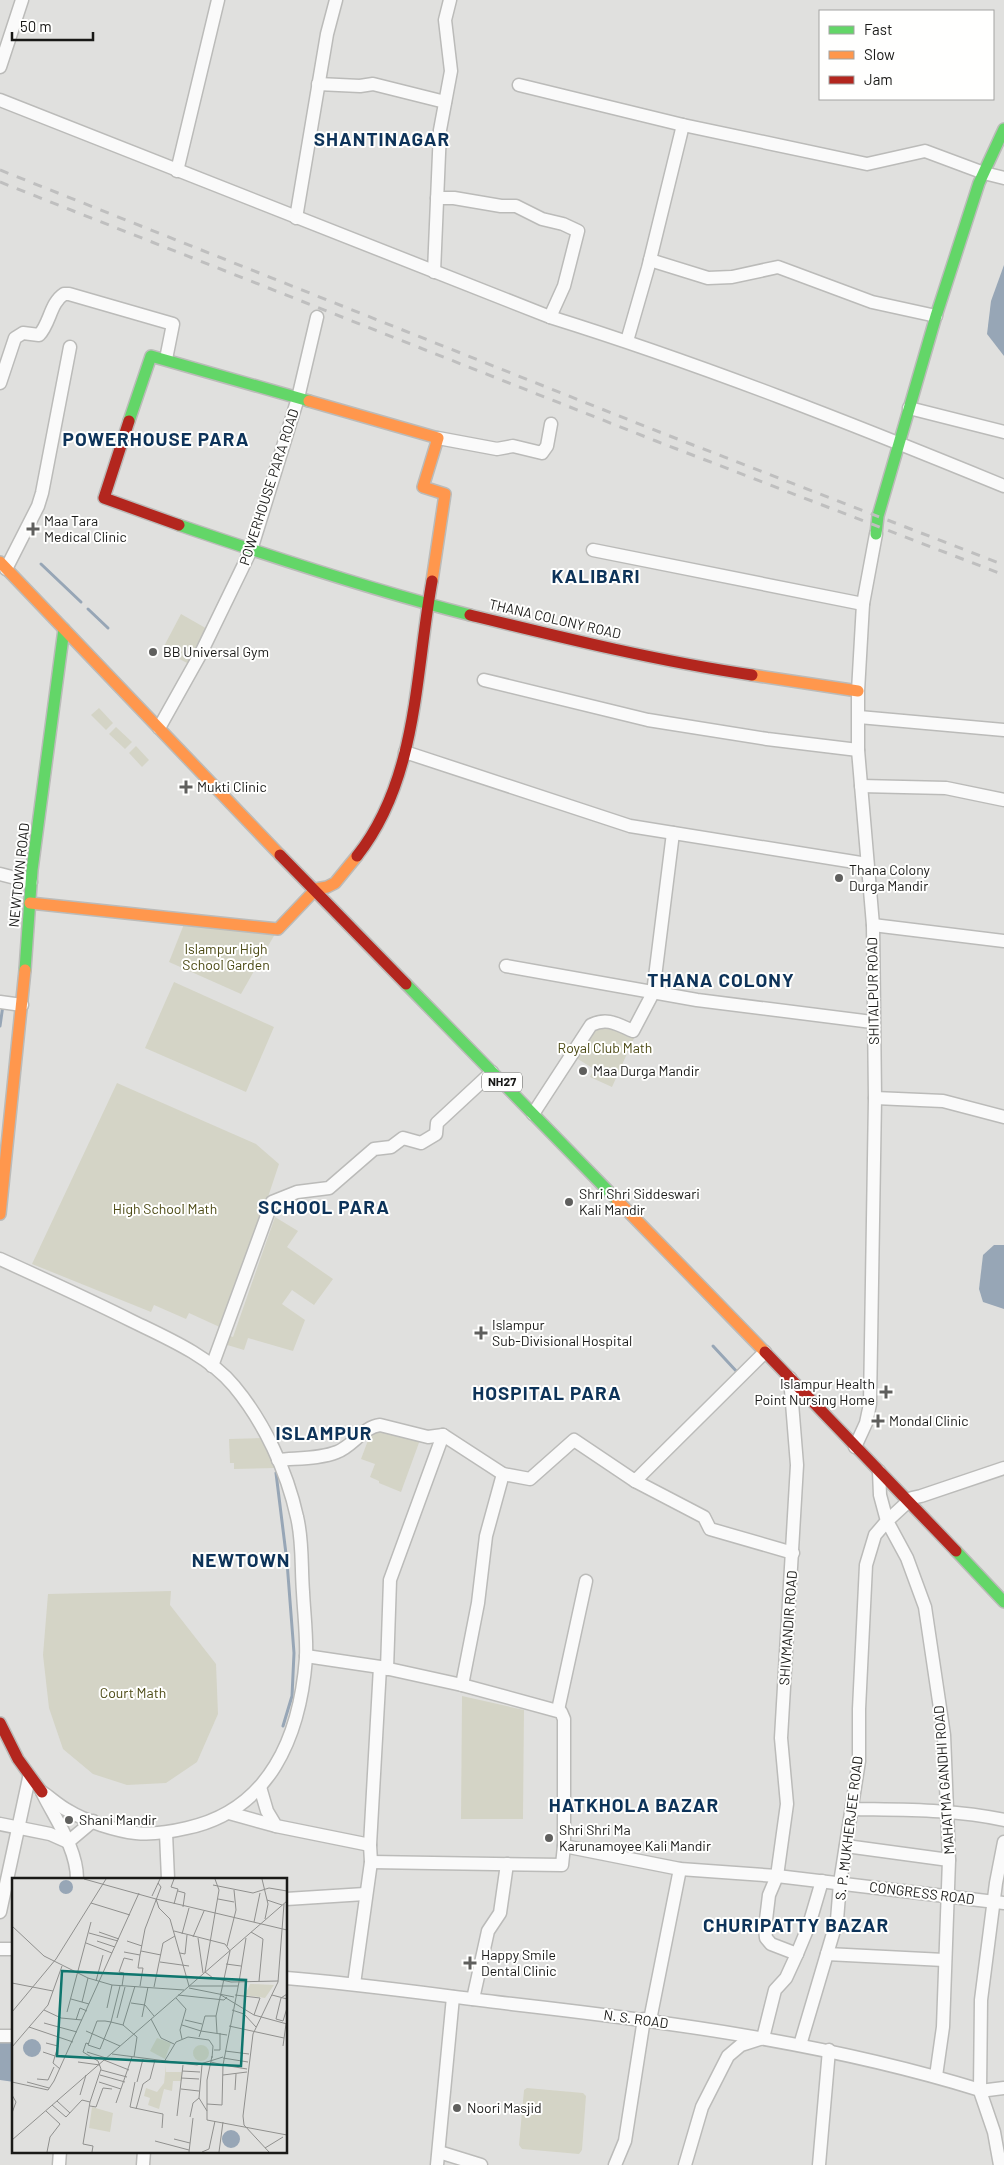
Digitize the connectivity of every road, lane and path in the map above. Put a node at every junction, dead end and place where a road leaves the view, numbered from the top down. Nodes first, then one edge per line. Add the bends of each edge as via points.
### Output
1 (22, 0) edge
2 (218, 0) edge
3 (336, 0) edge
4 (450, 0) edge
5 (0, 67) edge
6 (318, 84) junction
7 (519, 85) dead end
8 (0, 100) edge
9 (445, 102) junction
10 (684, 125) junction
11 (1004, 129) edge
12 (178, 171) junction
13 (984, 173) junction
14 (1004, 178) edge
15 (437, 198) junction
16 (296, 218) junction
17 (650, 260) junction
18 (434, 272) junction
19 (936, 316) junction
20 (550, 317) junction
21 (317, 318) dead end
22 (626, 341) junction
23 (70, 347) dead end
24 (166, 359) junction
25 (0, 383) edge
26 (298, 398) junction
27 (909, 408) junction
28 (551, 424) dead end
29 (1004, 432) edge
30 (438, 438) junction
31 (900, 443) junction
32 (1004, 486) edge
33 (876, 534) joint
34 (251, 550) junction
35 (593, 550) dead end
36 (3, 566) edge
37 (427, 604) junction
38 (863, 604) junction
39 (64, 629) junction
40 (484, 680) dead end
41 (858, 691) junction
42 (859, 717) junction
43 (159, 728) junction
44 (1004, 730) edge
45 (858, 750) junction
46 (405, 752) junction
47 (861, 786) junction
48 (1004, 800) edge
49 (673, 833) junction
50 (867, 864) junction
51 (0, 874) edge
52 (31, 882) junction
53 (316, 889) junction
54 (30, 903) junction
55 (873, 924) junction
56 (1004, 941) edge
57 (506, 966) dead end
58 (653, 993) junction
59 (0, 1002) edge
60 (22, 1005) junction
61 (872, 1022) junction
62 (492, 1072) junction
63 (875, 1098) junction
64 (533, 1114) junction
65 (1004, 1117) edge
66 (4, 1144) edge
67 (0, 1214) edge
68 (0, 1258) edge
69 (765, 1352) junction
70 (212, 1366) junction
71 (790, 1378) junction
72 (443, 1435) junction
73 (855, 1447) junction
74 (278, 1460) junction
75 (1004, 1468) edge
76 (879, 1471) junction
77 (503, 1474) junction
78 (635, 1481) junction
79 (908, 1501) junction
80 (887, 1521) junction
81 (793, 1553) junction
82 (586, 1581) dead end
83 (1004, 1602) edge
84 (306, 1656) junction
85 (383, 1668) junction
86 (462, 1685) junction
87 (558, 1710) junction
88 (0, 1723) edge
89 (29, 1778) junction
90 (260, 1787) junction
91 (42, 1792) junction
92 (852, 1809) junction
93 (947, 1811) junction
94 (229, 1813) junction
95 (1004, 1820) edge
96 (93, 1821) junction
97 (0, 1824) edge
98 (276, 1826) junction
99 (19, 1828) junction
100 (166, 1833) junction
101 (68, 1842) junction
102 (1004, 1842) edge
103 (370, 1845) junction
104 (564, 1846) junction
105 (846, 1846) junction
106 (949, 1860) junction
107 (371, 1862) junction
108 (507, 1864) junction
109 (680, 1869) junction
110 (777, 1876) junction
111 (77, 1878) edge
112 (168, 1878) edge
113 (822, 1881) junction
114 (840, 1883) junction
115 (366, 1894) junction
116 (947, 1896) junction
117 (288, 1899) edge
118 (999, 1902) edge
119 (0, 1912) edge
120 (796, 1954) junction
121 (827, 1954) junction
122 (944, 1960) junction
123 (288, 1978) edge
124 (354, 1984) junction
125 (453, 1997) junction
126 (473, 1999) junction
127 (647, 2020) junction
128 (763, 2038) junction
129 (800, 2045) junction
130 (829, 2050) junction
131 (936, 2076) junction
132 (1004, 2088) edge
133 (980, 2090) junction
134 (60, 2152) edge
135 (144, 2152) edge
136 (439, 2152) junction
137 (59, 2165) edge
138 (143, 2165) edge
139 (437, 2165) edge
140 (481, 2165) edge
141 (614, 2165) edge
142 (685, 2165) edge
143 (819, 2165) edge
144 (1000, 2165) edge

1 - 5 street
2 - 12 street
3 - 6 street
4 - 9 street via 445,20 452,71
6 - 9 street via 373,84
6 - 16 street
7 - 10 street
8 - 12 street
9 - 15 street via 440,130
10 - 13 street via 867,164 925,151
10 - 17 street
11 - 13 street
12 - 16 street
13 - 14 street
13 - 19 street
15 - 18 street
15 - 20 street via 516,206 542,220 578,231 564,286
16 - 18 street
17 - 19 street via 708,278 732,277 778,267 872,302
17 - 22 street
18 - 20 street
19 - 27 street
20 - 22 street
21 - 26 street, POWERHOUSE PARA ROAD
22 - 31 street
23 - 36 street via 40,499
24 - 25 street via 173,324 64,294 39,334 23,333 15,338
24 - 26 street
24 - 34 street, THANA COLONY ROAD via 151,356 104,498
26 - 30 street
26 - 34 street, POWERHOUSE PARA ROAD
27 - 29 street
27 - 31 street
28 - 30 street via 547,446 542,453 513,446 497,449
30 - 37 street via 423,488 445,494 441,534
31 - 32 street
31 - 33 street
33 - 38 street, SHITALPUR ROAD
34 - 37 street, THANA COLONY ROAD
34 - 43 street, POWERHOUSE PARA ROAD via 201,653
35 - 38 street
36 - 39 street, NH27
37 - 41 street, THANA COLONY ROAD via 702,668
37 - 46 street
38 - 41 street, SHITALPUR ROAD
39 - 43 street, NH27
39 - 52 street, NEWTOWN ROAD
40 - 45 street via 648,720
41 - 42 street, SHITALPUR ROAD
42 - 44 street
42 - 45 street, SHITALPUR ROAD
43 - 53 street, NH27
45 - 47 street, SHITALPUR ROAD
46 - 49 street via 630,826
46 - 53 street via 382,820 367,844 335,883 326,889
47 - 48 street via 946,788
47 - 50 street, SHITALPUR ROAD
49 - 50 street
49 - 58 street
50 - 55 street, SHITALPUR ROAD
51 - 52 street
52 - 54 street, NEWTOWN ROAD
53 - 54 street via 278,929
53 - 62 street, NH27
54 - 60 street, NEWTOWN ROAD
55 - 56 street
55 - 61 street, SHITALPUR ROAD
57 - 58 street
58 - 61 street
58 - 64 street via 633,1030 608,1020 591,1025
59 - 60 street
60 - 66 street, NEWTOWN ROAD
61 - 63 street, SHITALPUR ROAD
62 - 64 street, NH27
62 - 70 street via 437,1123 436,1134 421,1143 403,1138 391,1146 374,1149 329,1188 297,1192 272,1202
63 - 65 street via 943,1101
63 - 73 street, SHITALPUR ROAD via 870,1404
64 - 69 street, NH27
66 - 67 street, NEWTOWN ROAD
68 - 70 street via 170,1340
69 - 71 street, NH27
69 - 78 street
70 - 74 street via 233,1384 254,1413
71 - 73 street, NH27
71 - 81 street, SHIVMANDIR ROAD via 797,1465
72 - 74 street via 428,1437 373,1426 332,1454
72 - 77 street
72 - 85 street via 390,1580
73 - 76 street, NH27
74 - 84 street via 299,1528
75 - 79 street
76 - 79 street, NH27
76 - 80 street, MAHATMA GANDHI ROAD via 880,1495
77 - 78 street via 530,1479 574,1440
77 - 86 street via 486,1536 478,1603
78 - 81 street via 704,1516 710,1529
79 - 80 street
79 - 83 street, NH27
80 - 92 street, S. P. MUKHERJEE ROAD via 876,1535 866,1565 859,1761
80 - 93 street, MAHATMA GANDHI ROAD via 907,1558 925,1607 944,1735
81 - 110 street, SHIVMANDIR ROAD via 781,1738 787,1804
82 - 87 street
84 - 85 street
84 - 90 street via 292,1733 276,1768
85 - 86 street
85 - 103 street
86 - 87 street
87 - 104 street via 564,1719
88 - 89 street
89 - 91 street
89 - 99 street
90 - 94 street
90 - 98 street via 267,1811
91 - 96 street via 69,1811
91 - 101 street
92 - 93 street
92 - 105 street, S. P. MUKHERJEE ROAD
93 - 95 street
93 - 106 street, MAHATMA GANDHI ROAD
94 - 98 street
94 - 100 street via 208,1824
96 - 100 street via 135,1833
96 - 101 street
97 - 99 street
98 - 103 street
99 - 101 street via 50,1834
99 - 119 street
100 - 112 street
101 - 111 street
102 - 118 street
103 - 107 street
104 - 108 street via 562,1865
104 - 109 street, CONGRESS ROAD
105 - 106 street
105 - 114 street, S. P. MUKHERJEE ROAD
106 - 116 street, MAHATMA GANDHI ROAD
107 - 108 street
107 - 115 street
108 - 126 street via 500,1913 488,1931
109 - 110 street, CONGRESS ROAD
109 - 127 street
110 - 113 street, CONGRESS ROAD
110 - 120 street, SHIVMANDIR ROAD via 769,1895 766,1938 770,1944
113 - 114 street, CONGRESS ROAD
113 - 120 street via 809,1925
114 - 116 street, CONGRESS ROAD
114 - 121 street, S. P. MUKHERJEE ROAD via 837,1920
115 - 117 street
115 - 124 street
116 - 118 street, CONGRESS ROAD
116 - 122 street, MAHATMA GANDHI ROAD
118 - 133 street via 981,2000
120 - 128 street via 786,1978 775,1990
121 - 122 street
121 - 129 street, S. P. MUKHERJEE ROAD
122 - 131 street, MAHATMA GANDHI ROAD via 942,2026
123 - 124 street, N. S. ROAD
124 - 125 street, N. S. ROAD
125 - 126 street, N. S. ROAD
125 - 136 street
126 - 127 street, N. S. ROAD
127 - 128 street, N. S. ROAD
127 - 141 street via 625,2142
128 - 129 street, N. S. ROAD
128 - 142 street via 741,2045 728,2056 702,2107
129 - 130 street, N. S. ROAD
130 - 131 street, N. S. ROAD
130 - 143 street
131 - 133 street, N. S. ROAD
132 - 133 street
133 - 144 street via 994,2132
134 - 137 street
135 - 138 street
136 - 139 street
136 - 140 street

